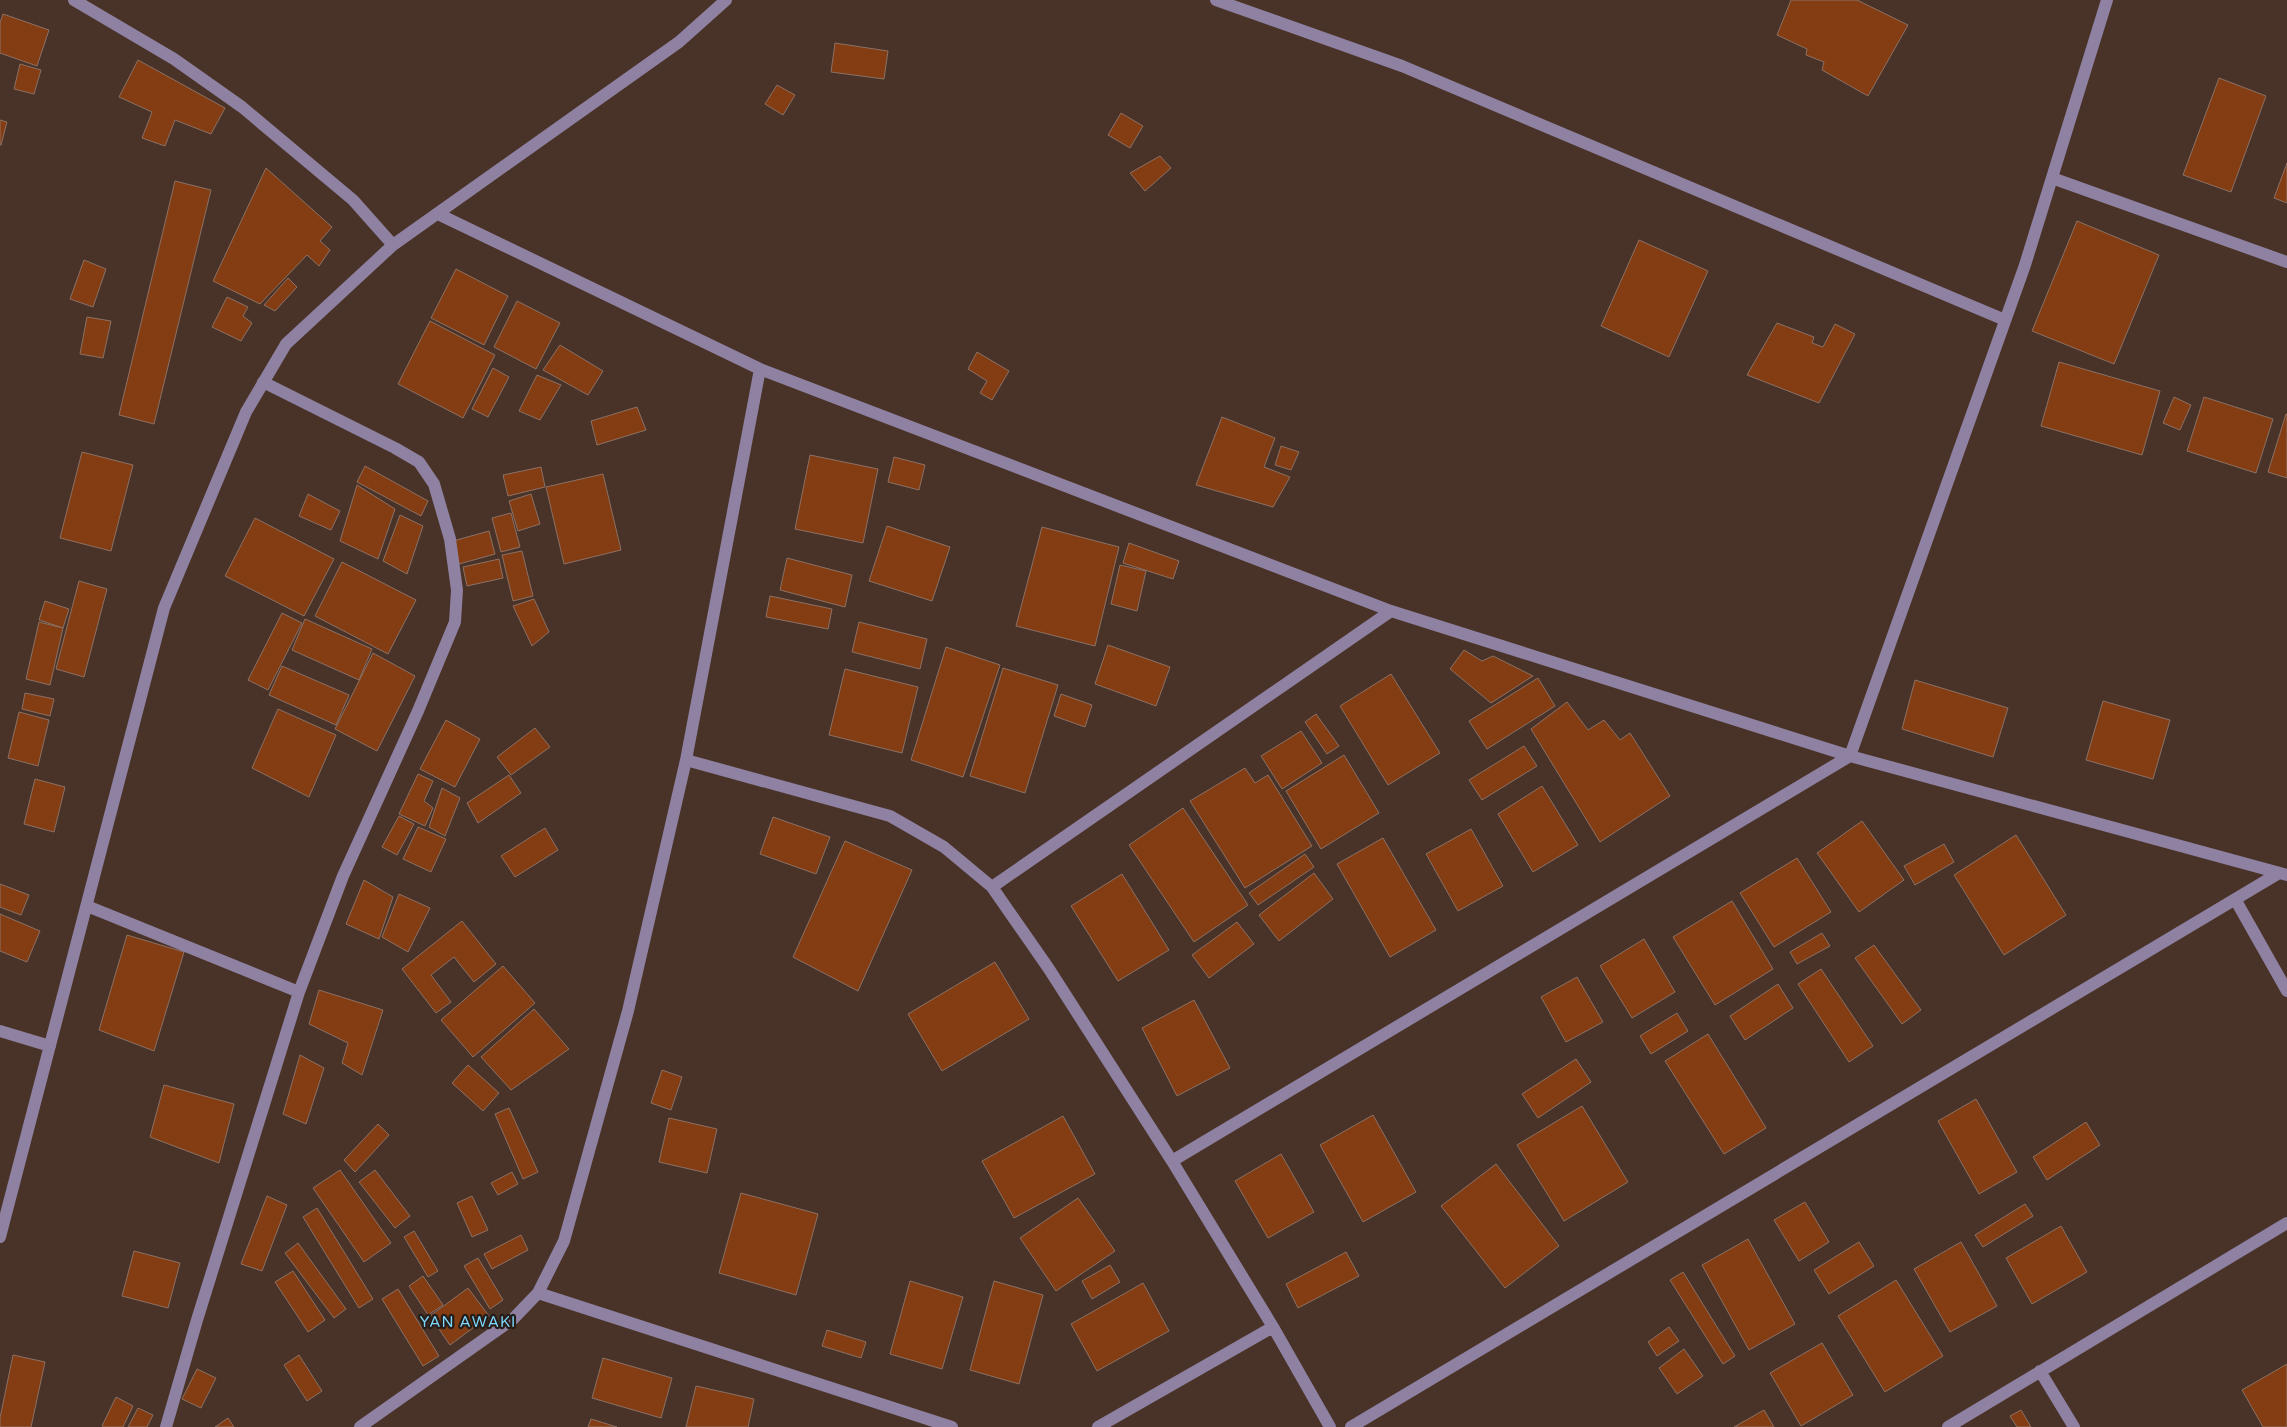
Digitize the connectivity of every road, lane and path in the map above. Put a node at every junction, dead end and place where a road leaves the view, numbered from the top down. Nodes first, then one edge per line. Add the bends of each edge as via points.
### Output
1 (74, 0) edge
2 (726, 0) edge
3 (1216, 0) edge
4 (2107, 0) edge
5 (2052, 178) junction
6 (438, 214) junction
7 (393, 246) junction
8 (2287, 262) edge
9 (2005, 320) junction
10 (760, 369) junction
11 (263, 382) junction
12 (1391, 611) junction
13 (1850, 756) junction
14 (686, 760) junction
15 (2283, 874) edge
16 (992, 887) junction
17 (2235, 899) junction
18 (87, 906) junction
19 (2287, 991) edge
20 (299, 992) junction
21 (0, 1031) edge
22 (50, 1046) junction
23 (1172, 1161) junction
24 (2287, 1223) edge
25 (0, 1237) edge
26 (538, 1293) junction
27 (1273, 1328) junction
28 (2040, 1371) junction
29 (166, 1427) edge
30 (360, 1427) edge
31 (952, 1427) edge
32 (1098, 1427) edge
33 (1330, 1427) edge
34 (1351, 1427) edge
35 (1948, 1427) edge
36 (2074, 1427) edge

1 - 7 street via 174,59 242,107 353,200
2 - 6 street via 679,42
3 - 9 street via 1402,66
4 - 5 street
5 - 8 street
5 - 9 street
6 - 7 street
6 - 10 street
7 - 11 street via 286,344
9 - 13 street
10 - 12 street
10 - 14 street
11 - 18 street via 246,412 164,608
11 - 20 street via 419,462 434,484 450,539 457,590 455,622 343,876
12 - 13 street
12 - 16 street
13 - 15 street
13 - 23 street
14 - 16 street via 890,816 944,847
14 - 26 street via 628,1012 564,1241
15 - 17 street
16 - 23 street via 1049,969
17 - 19 street
17 - 34 street
18 - 20 street
18 - 22 street
20 - 29 street
21 - 22 street
22 - 25 street
23 - 27 street
24 - 28 street
26 - 30 street via 512,1319
26 - 31 street
27 - 32 street
27 - 33 street
28 - 35 street
28 - 36 street

